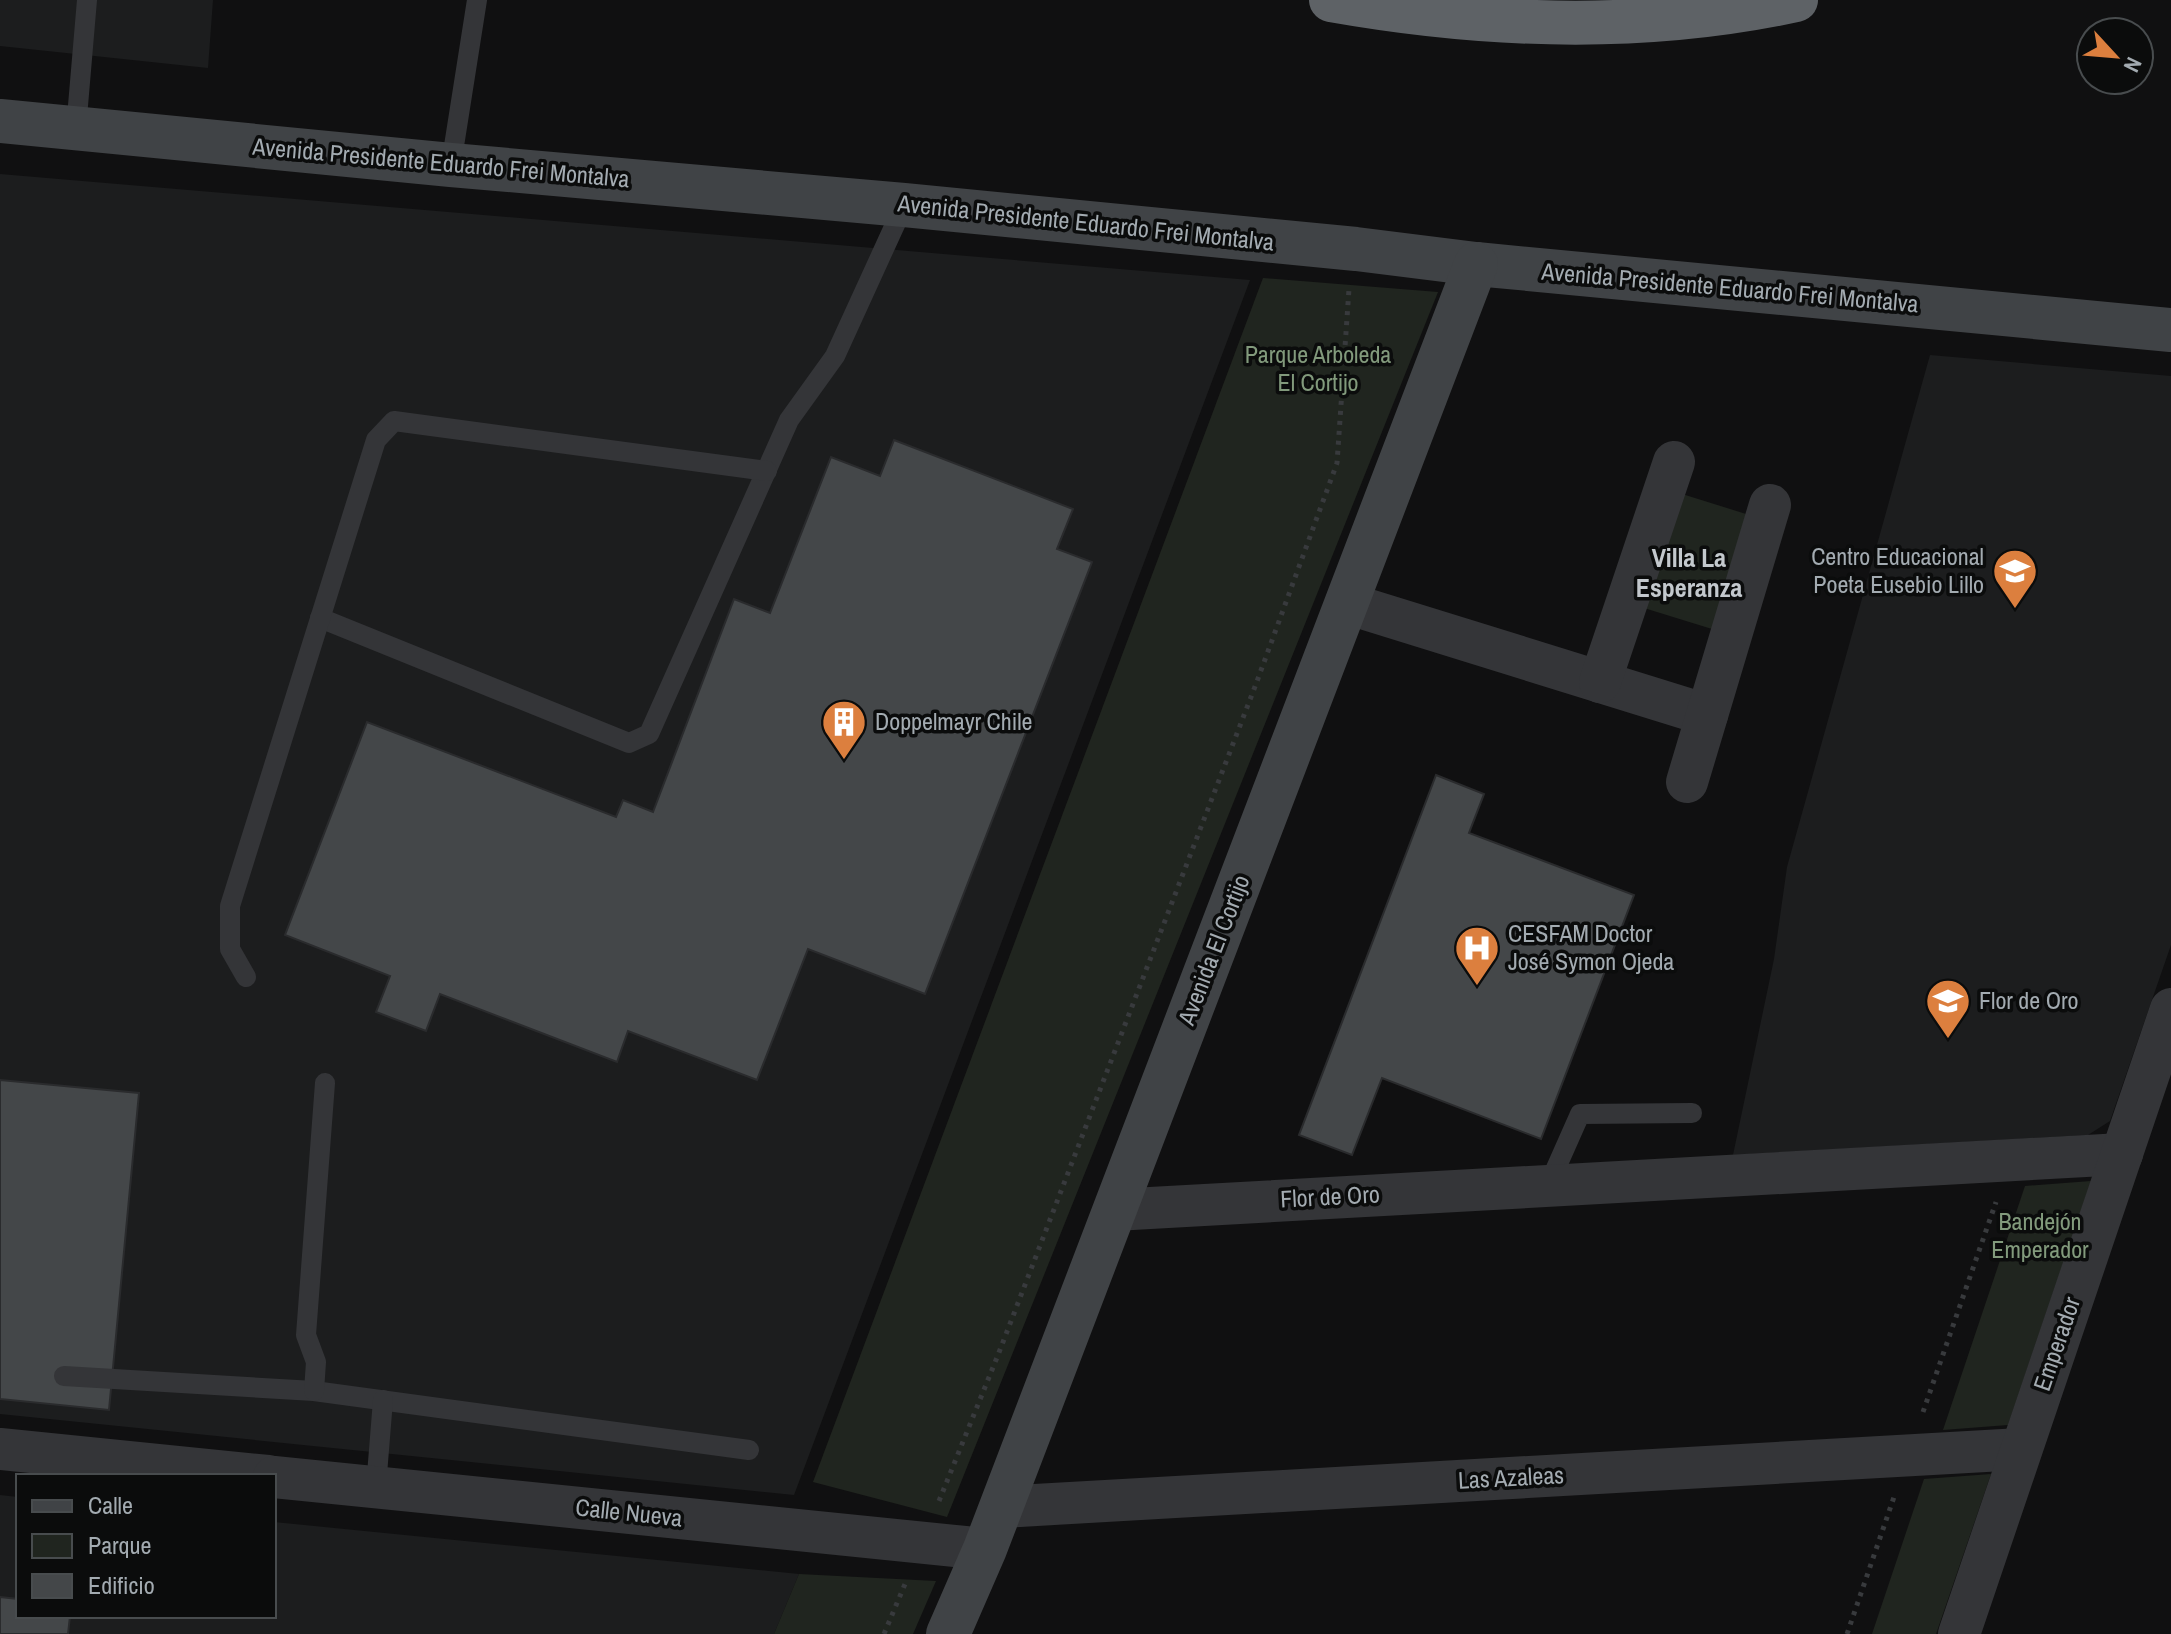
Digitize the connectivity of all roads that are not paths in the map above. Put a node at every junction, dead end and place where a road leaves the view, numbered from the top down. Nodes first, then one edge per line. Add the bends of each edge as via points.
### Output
1 (87, 0) edge
2 (477, 0) edge
3 (1331, 0) edge
4 (1796, 0) edge
5 (0, 121) edge
6 (76, 129) junction
7 (451, 165) junction
8 (904, 205) junction
9 (1476, 264) junction
10 (2171, 330) edge
11 (1674, 462) dead end
12 (767, 471) junction
13 (1770, 505) dead end
14 (1346, 603) junction
15 (320, 618) junction
16 (1600, 682) junction
17 (1707, 715) junction
18 (1687, 782) dead end
19 (246, 977) dead end
20 (2171, 1009) edge
21 (325, 1083) dead end
22 (1692, 1113) dead end
23 (2122, 1154) junction
24 (1549, 1184) junction
25 (1114, 1210) junction
26 (64, 1376) dead end
27 (314, 1391) junction
28 (383, 1400) junction
29 (0, 1449) edge
30 (2021, 1449) junction
31 (749, 1450) dead end
32 (248, 1474) edge
33 (276, 1477) edge
34 (376, 1487) junction
35 (1001, 1507) junction
36 (985, 1549) junction
37 (948, 1634) edge
38 (1959, 1634) edge

1 - 6 lane
2 - 7 lane
3 - 4 highway via 1468,19 1551,22 1670,20
5 - 6 main road, Avenida Presidente Eduardo Frei Montalva
6 - 7 main road, Avenida Presidente Eduardo Frei Montalva
7 - 8 main road, Avenida Presidente Eduardo Frei Montalva
8 - 9 main road, Avenida Presidente Eduardo Frei Montalva
8 - 12 lane via 835,356 789,420
9 - 10 main road, Avenida Presidente Eduardo Frei Montalva
9 - 14 main road, Avenida El Cortijo
11 - 16 street
12 - 15 lane via 394,421 376,440
12 - 15 lane via 649,734 629,743
13 - 17 street
14 - 16 street
14 - 25 main road, Avenida El Cortijo
15 - 19 lane via 230,906 230,949
16 - 17 street
17 - 18 street
20 - 23 street, Emperador
21 - 27 lane via 306,1335 316,1362
22 - 24 lane via 1580,1114
23 - 24 street, Flor de Oro
23 - 30 street, Emperador
24 - 25 street, Flor de Oro
25 - 35 main road, Avenida El Cortijo
26 - 27 lane
27 - 28 lane
28 - 31 lane
28 - 34 lane
29 - 32 street
30 - 35 street, Las Azaleas
30 - 38 street, Emperador
33 - 34 street, Calle Nueva
34 - 36 street, Calle Nueva
35 - 36 main road, Avenida El Cortijo
36 - 37 main road, Avenida El Cortijo

